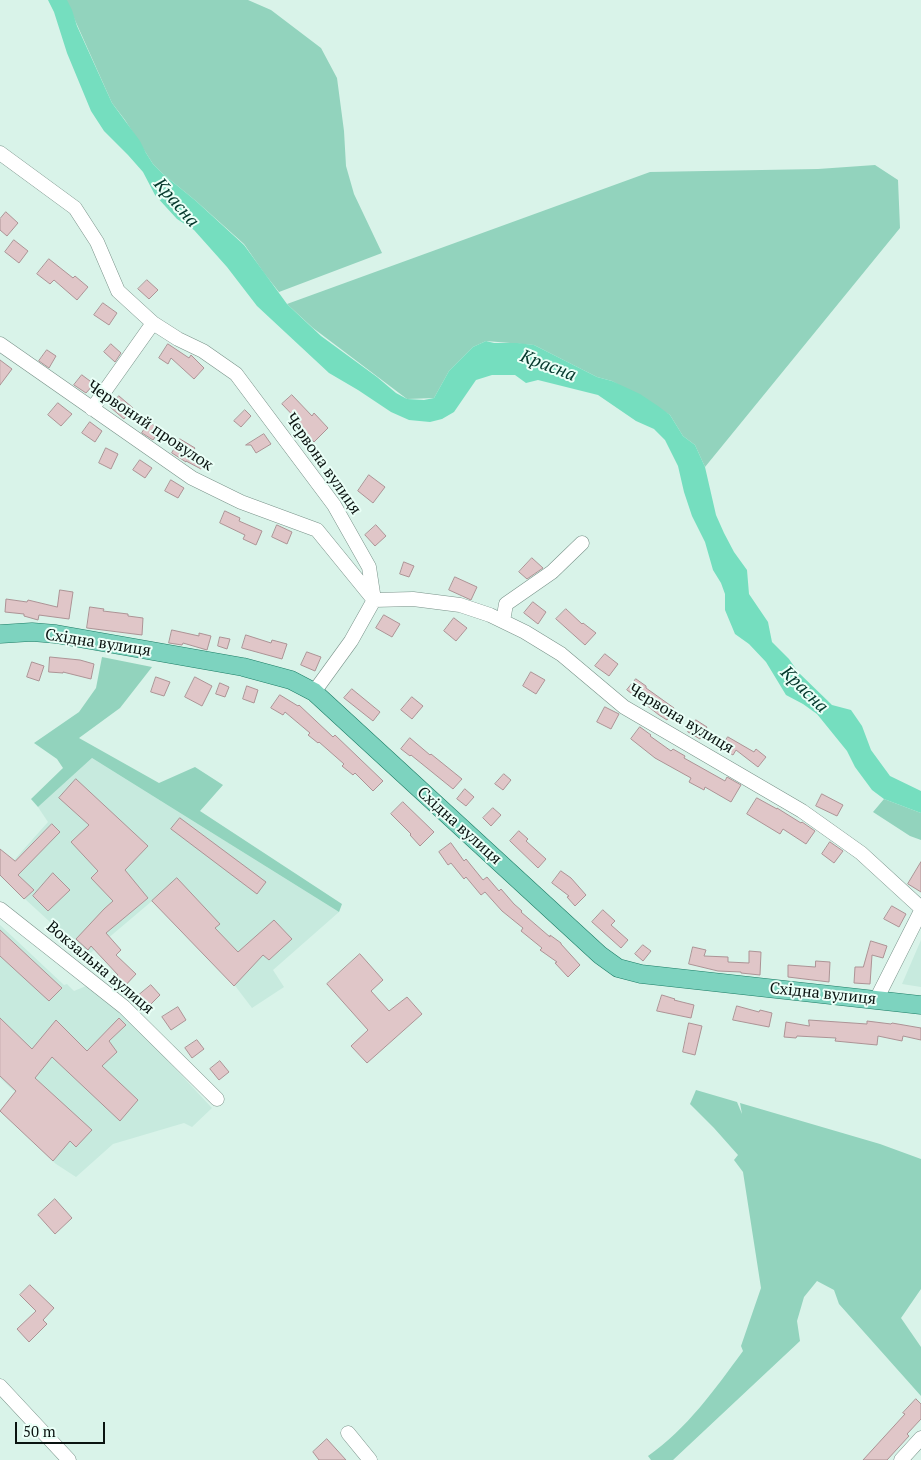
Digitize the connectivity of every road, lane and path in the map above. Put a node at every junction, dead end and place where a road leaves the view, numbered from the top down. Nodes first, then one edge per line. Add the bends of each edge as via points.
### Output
1 (0, 153) edge
2 (153, 323) junction
3 (0, 344) edge
4 (92, 409) junction
5 (582, 542) dead end
6 (374, 600) junction
7 (503, 621) junction
8 (0, 634) edge
9 (314, 692) junction
10 (0, 909) edge
11 (921, 910) edge
12 (876, 1000) junction
13 (921, 1005) edge
14 (217, 1100) dead end
15 (0, 1386) edge
16 (348, 1433) dead end
17 (921, 1438) edge
18 (69, 1460) edge
19 (370, 1460) edge
20 (901, 1460) edge

1 - 2 street, Червона вулиця via 75,208 97,242 118,291
2 - 4 street
2 - 6 street, Червона вулиця via 236,374 334,505 369,567
3 - 4 street, Червоний провулок
4 - 6 street, Червоний провулок via 192,478 241,502 317,530
5 - 7 street via 552,572 506,604
6 - 7 street, Червона вулиця via 413,599 460,605
6 - 9 street via 351,641
7 - 11 street, Червона вулиця via 561,654 624,707 802,811 861,853 911,897
8 - 9 main road, Східна вулиця via 56,634 243,667 291,680
9 - 12 main road, Східна вулиця via 600,956 618,968 640,974
10 - 14 street, Вокзальна вулиця via 124,1007
11 - 12 street, Червона вулиця
12 - 13 main road, Східна вулиця
15 - 18 street
16 - 19 street
17 - 20 street

